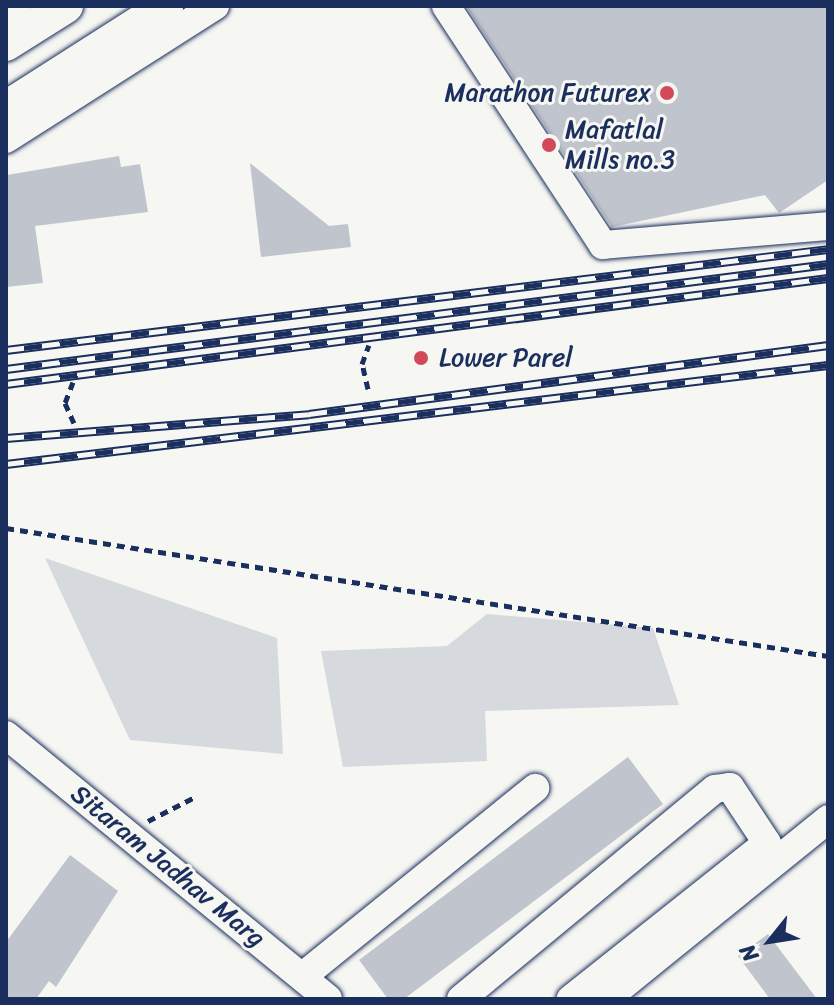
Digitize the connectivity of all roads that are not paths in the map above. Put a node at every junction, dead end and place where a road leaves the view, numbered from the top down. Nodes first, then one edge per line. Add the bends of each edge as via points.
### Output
1 (17, 6) edge
2 (66, 6) edge
3 (166, 6) edge
4 (215, 6) edge
5 (446, 6) edge
6 (6, 13) edge
7 (6, 44) edge
8 (6, 108) edge
9 (6, 139) edge
10 (828, 226) edge
11 (6, 735) edge
12 (535, 788) dead end
13 (828, 819) edge
14 (766, 857) junction
15 (713, 899) junction
16 (303, 976) junction
17 (328, 999) edge
18 (461, 999) edge
19 (571, 999) edge
20 (606, 999) edge

1 - 6 street
2 - 7 main road
3 - 8 main road
4 - 9 street
5 - 10 street via 603,245
11 - 16 street, Sitaram Jadhav Marg
12 - 16 street
13 - 14 street
14 - 15 street
14 - 18 street via 768,836 730,787 715,789
15 - 19 street
15 - 20 street
16 - 17 street, Sitaram Jadhav Marg

